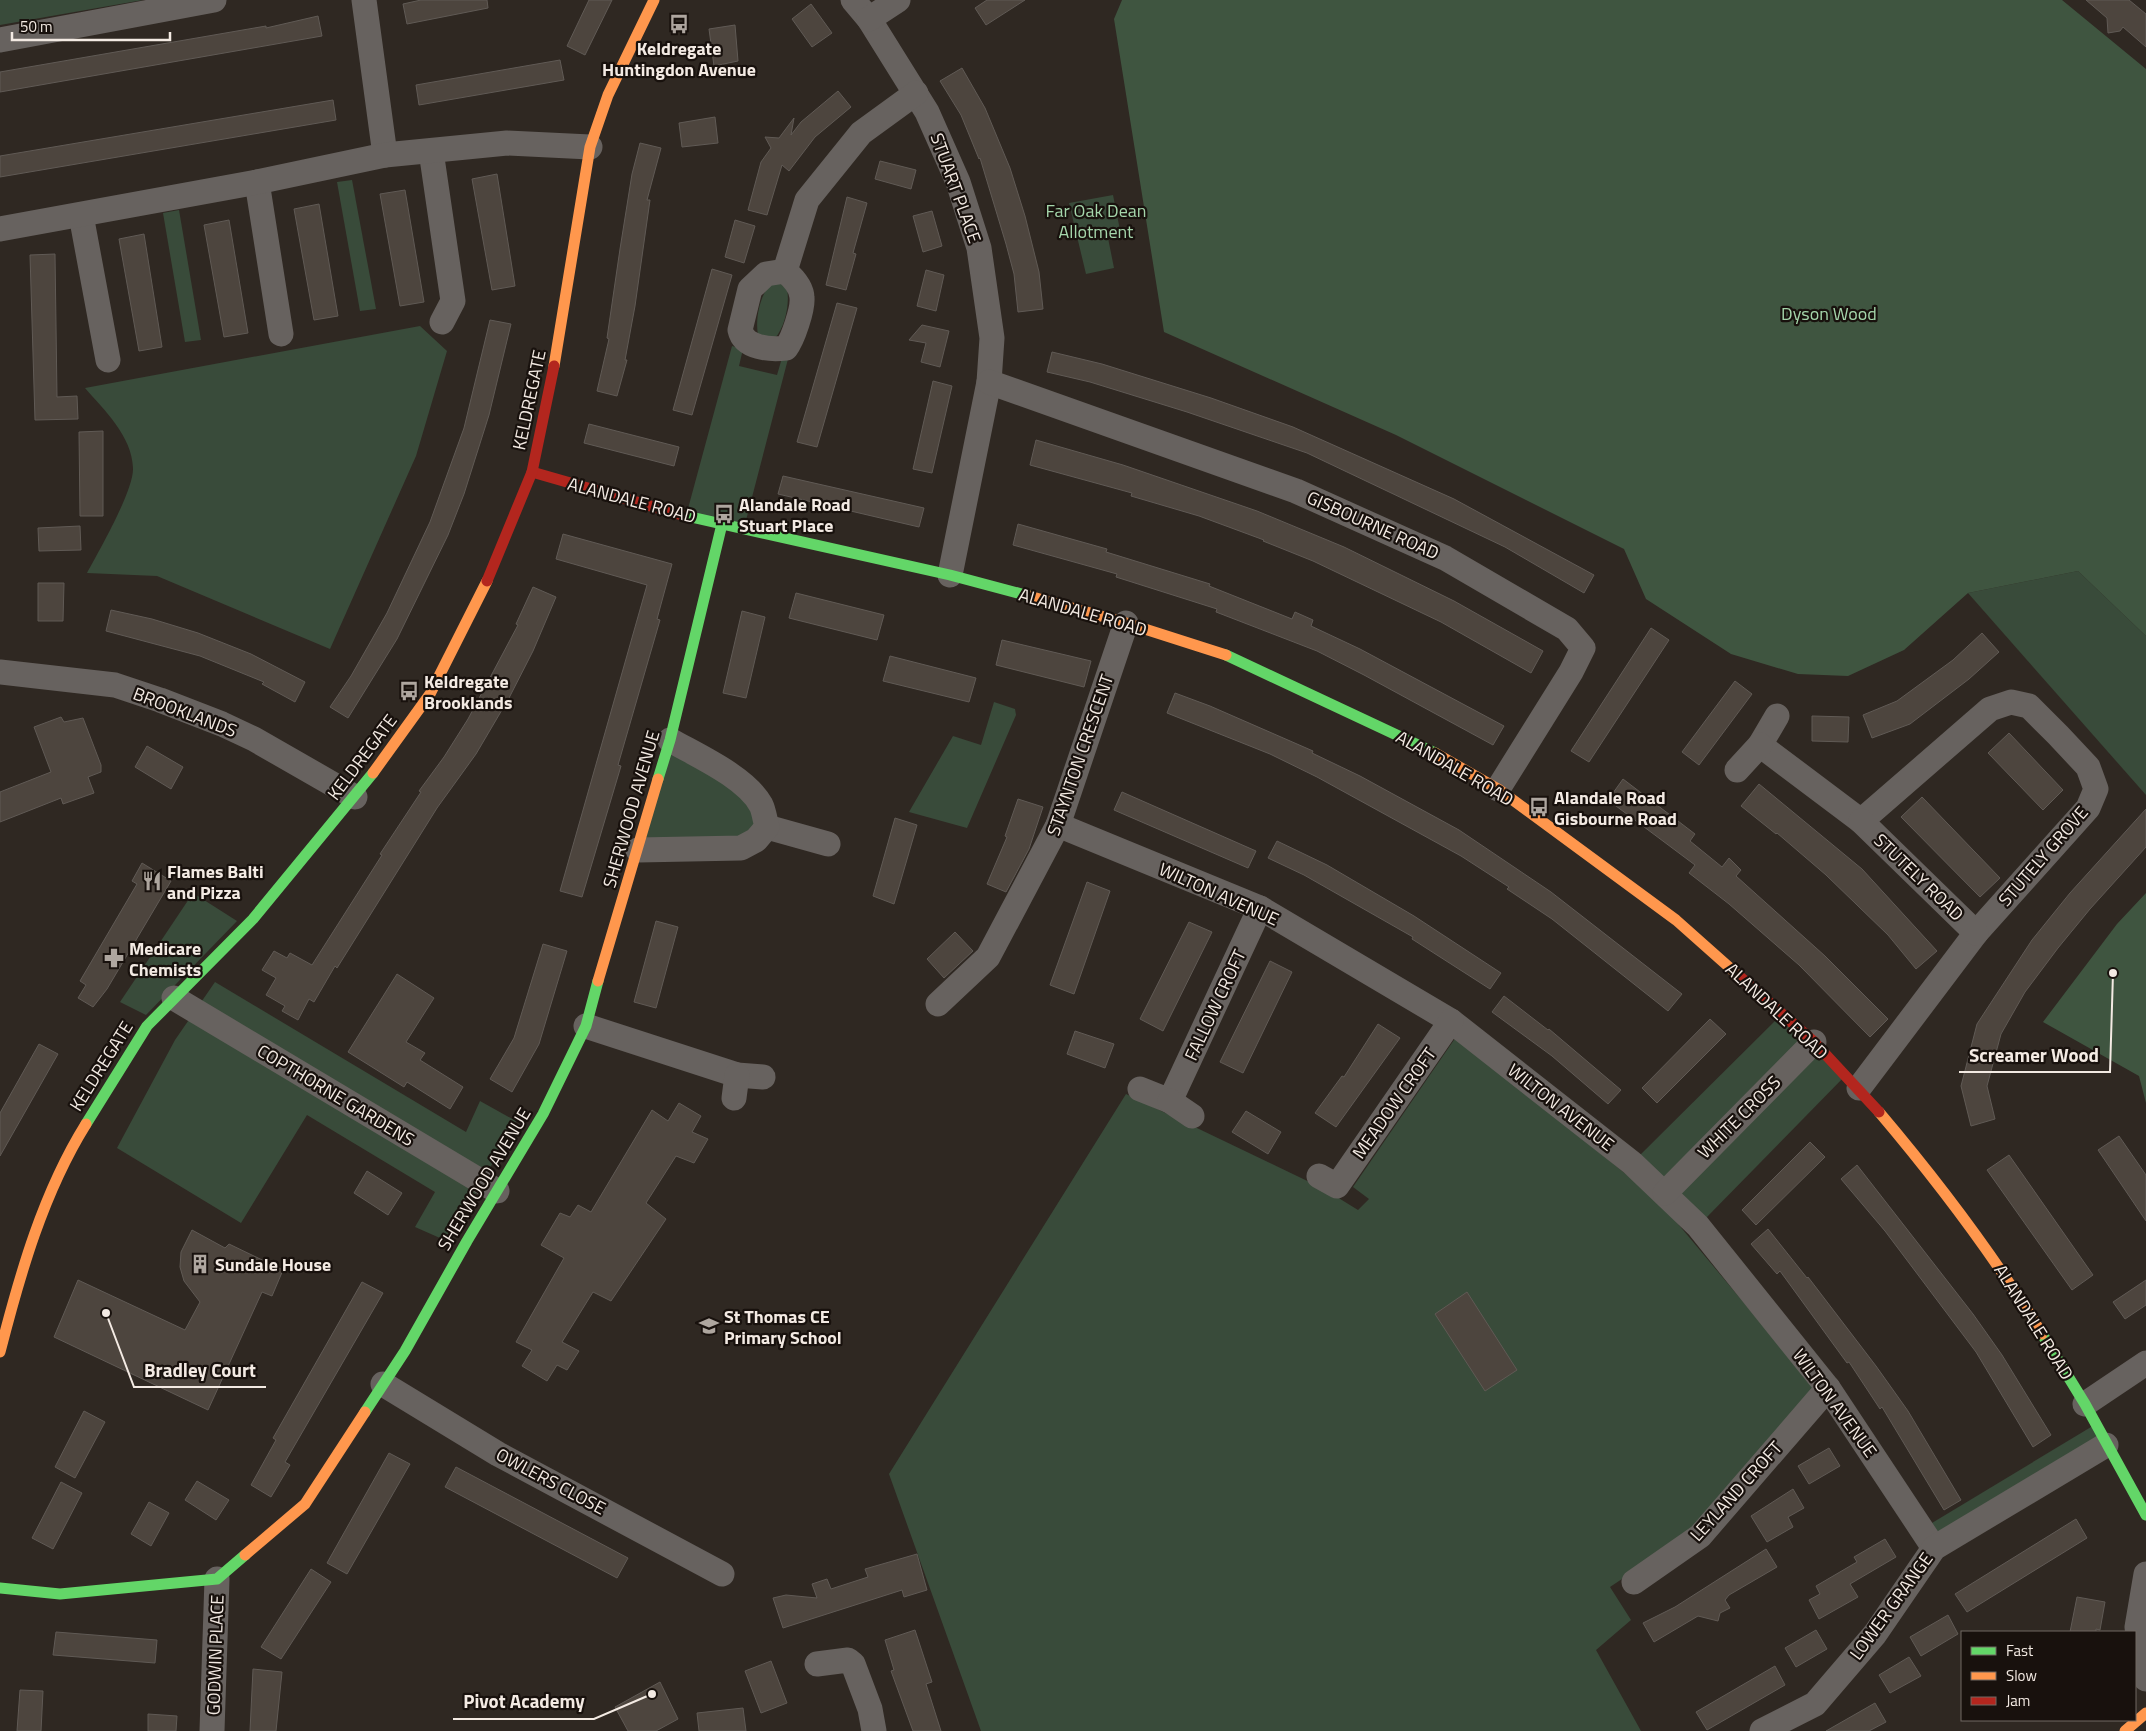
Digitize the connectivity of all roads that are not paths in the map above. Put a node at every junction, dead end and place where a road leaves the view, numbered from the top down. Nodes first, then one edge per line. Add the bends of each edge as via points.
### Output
1 (214, 0) edge
2 (364, 0) edge
3 (654, 0) edge
4 (853, 0) edge
5 (898, 0) edge
6 (869, 19) junction
7 (0, 40) edge
8 (916, 93) junction
9 (590, 147) junction
10 (431, 150) junction
11 (385, 155) junction
12 (257, 182) junction
13 (81, 215) junction
14 (0, 229) edge
15 (785, 271) dead end
16 (442, 322) dead end
17 (281, 334) dead end
18 (108, 360) dead end
19 (989, 382) junction
20 (532, 472) junction
21 (722, 524) junction
22 (950, 575) junction
23 (1126, 622) junction
24 (0, 672) edge
25 (1777, 716) dead end
26 (670, 740) junction
27 (1760, 745) junction
28 (1737, 770) dead end
29 (1498, 789) junction
30 (354, 797) junction
31 (1861, 821) junction
32 (1058, 825) junction
33 (768, 827) junction
34 (828, 844) dead end
35 (638, 850) junction
36 (1260, 908) junction
37 (1976, 933) junction
38 (174, 998) junction
39 (938, 1004) dead end
40 (1451, 1021) junction
41 (586, 1026) junction
42 (1814, 1042) junction
43 (763, 1077) dead end
44 (1859, 1088) junction
45 (1140, 1089) dead end
46 (1170, 1101) junction
47 (1192, 1116) dead end
48 (1336, 1187) dead end
49 (498, 1191) junction
50 (1665, 1192) junction
51 (0, 1352) edge
52 (2146, 1363) edge
53 (383, 1384) junction
54 (1828, 1388) junction
55 (2085, 1404) junction
56 (2106, 1445) junction
57 (2146, 1515) edge
58 (1934, 1548) junction
59 (722, 1574) dead end
60 (2146, 1574) edge
61 (217, 1579) junction
62 (1634, 1582) dead end
63 (0, 1588) edge
64 (817, 1664) dead end
65 (2146, 1679) edge
66 (2146, 1713) edge
67 (212, 1731) edge
68 (874, 1731) edge
69 (1762, 1731) edge
70 (2125, 1731) edge

1 - 7 street
2 - 11 street
3 - 9 street, KELDREGATE via 608,95
4 - 6 street, STUART PLACE
5 - 6 street
6 - 8 street, STUART PLACE
8 - 15 street via 861,133 807,200
8 - 19 street, STUART PLACE via 958,182 979,248 992,338
9 - 10 street via 507,143
9 - 20 street, KELDREGATE via 563,319
10 - 11 street
10 - 16 street via 453,301
11 - 12 street
12 - 13 street via 179,194
12 - 17 street
13 - 14 street
13 - 18 street
19 - 22 street, STUART PLACE
19 - 29 street, GISBOURNE ROAD via 1296,491 1445,558 1567,629 1583,648
20 - 21 street, ALANDALE ROAD
20 - 30 street, KELDREGATE via 473,613 434,686
21 - 22 street, ALANDALE ROAD
21 - 26 street, SHERWOOD AVENUE
22 - 23 street, ALANDALE ROAD
23 - 29 street, ALANDALE ROAD via 1231,657 1422,746
23 - 32 street, STAYNTON CRESCENT
24 - 30 street, BROOKLANDS via 115,686 160,700 254,739
25 - 27 street
26 - 33 street via 751,792 761,805
26 - 35 street, SHERWOOD AVENUE
27 - 28 street
27 - 31 street
29 - 42 street, ALANDALE ROAD via 1676,920
30 - 38 street, KELDREGATE via 253,919
31 - 37 street, STUTELY ROAD
31 - 37 street, STUTELY GROVE via 1990,709 2012,702 2029,706 2088,767 2096,789 2088,808
32 - 36 street, WILTON AVENUE
32 - 39 street, STAYNTON CRESCENT via 988,957
33 - 34 street
33 - 35 street via 756,840 741,848
35 - 41 street, SHERWOOD AVENUE
36 - 40 street, WILTON AVENUE
36 - 46 street, FALLOW CROFT
37 - 44 street, STUTELY GROVE
38 - 49 street, COPTHORNE GARDENS
38 - 51 street, KELDREGATE via 147,1026 76,1139 41,1216
40 - 48 street, MEADOW CROFT
40 - 50 street, WILTON AVENUE
41 - 43 street via 736,1086
41 - 49 street, SHERWOOD AVENUE via 543,1114
42 - 44 street, ALANDALE ROAD
42 - 50 street, WHITE CROSS
44 - 55 street, ALANDALE ROAD via 1934,1176 2005,1273
45 - 46 street
46 - 47 street
49 - 53 street, SHERWOOD AVENUE
50 - 54 street, WILTON AVENUE via 1698,1226
52 - 55 street
53 - 59 street, OWLERS CLOSE via 498,1454
53 - 61 street, SHERWOOD AVENUE via 305,1504
54 - 58 street, WILTON AVENUE
54 - 62 street, LEYLAND CROFT via 1700,1536
55 - 56 street, ALANDALE ROAD
56 - 57 street, ALANDALE ROAD
56 - 58 street, LOWER GRANGE
58 - 69 street, LOWER GRANGE via 1875,1634 1815,1704
60 - 65 street via 2137,1627
61 - 63 street via 60,1594
61 - 67 street, GODWIN PLACE
64 - 68 street via 848,1660 853,1664 870,1709
66 - 70 street

